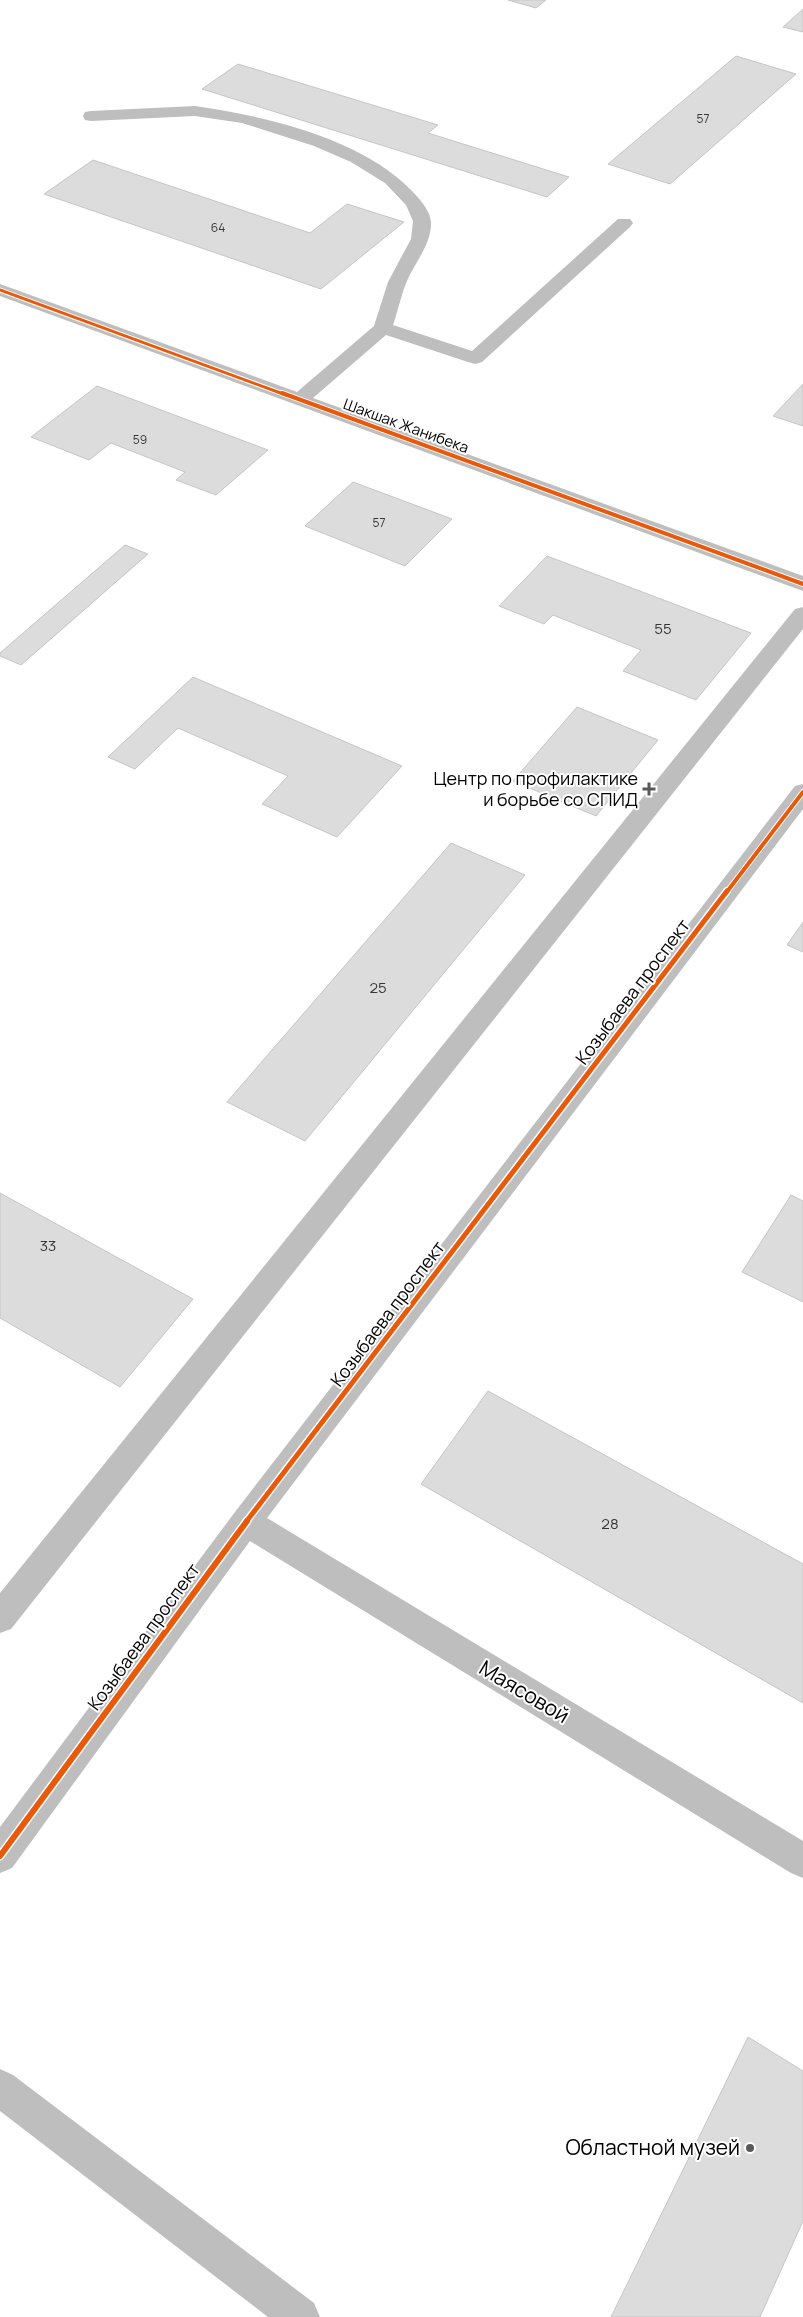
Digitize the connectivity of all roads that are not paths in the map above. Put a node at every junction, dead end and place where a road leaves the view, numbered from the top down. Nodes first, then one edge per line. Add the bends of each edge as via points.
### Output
1 (91, 116) dead end
2 (624, 223) dead end
3 (0, 290) edge
4 (383, 328) junction
5 (299, 400) junction
6 (803, 584) edge
7 (803, 614) edge
8 (803, 792) edge
9 (246, 1522) junction
10 (0, 1618) edge
11 (0, 1856) edge
12 (803, 1861) edge
13 (0, 2088) edge
14 (300, 2317) edge

1 - 4 street via 195,112 244,118 320,142 357,158 391,179 414,203 422,221 420,239 397,282
2 - 4 street via 475,358
3 - 5 street, Шакшак Жанибека
4 - 5 street
5 - 6 street, Шакшак Жанибека
7 - 10 street
8 - 9 street, Козыбаева проспект
9 - 11 street, Козыбаева проспект
9 - 12 street, Маясовой
13 - 14 street

